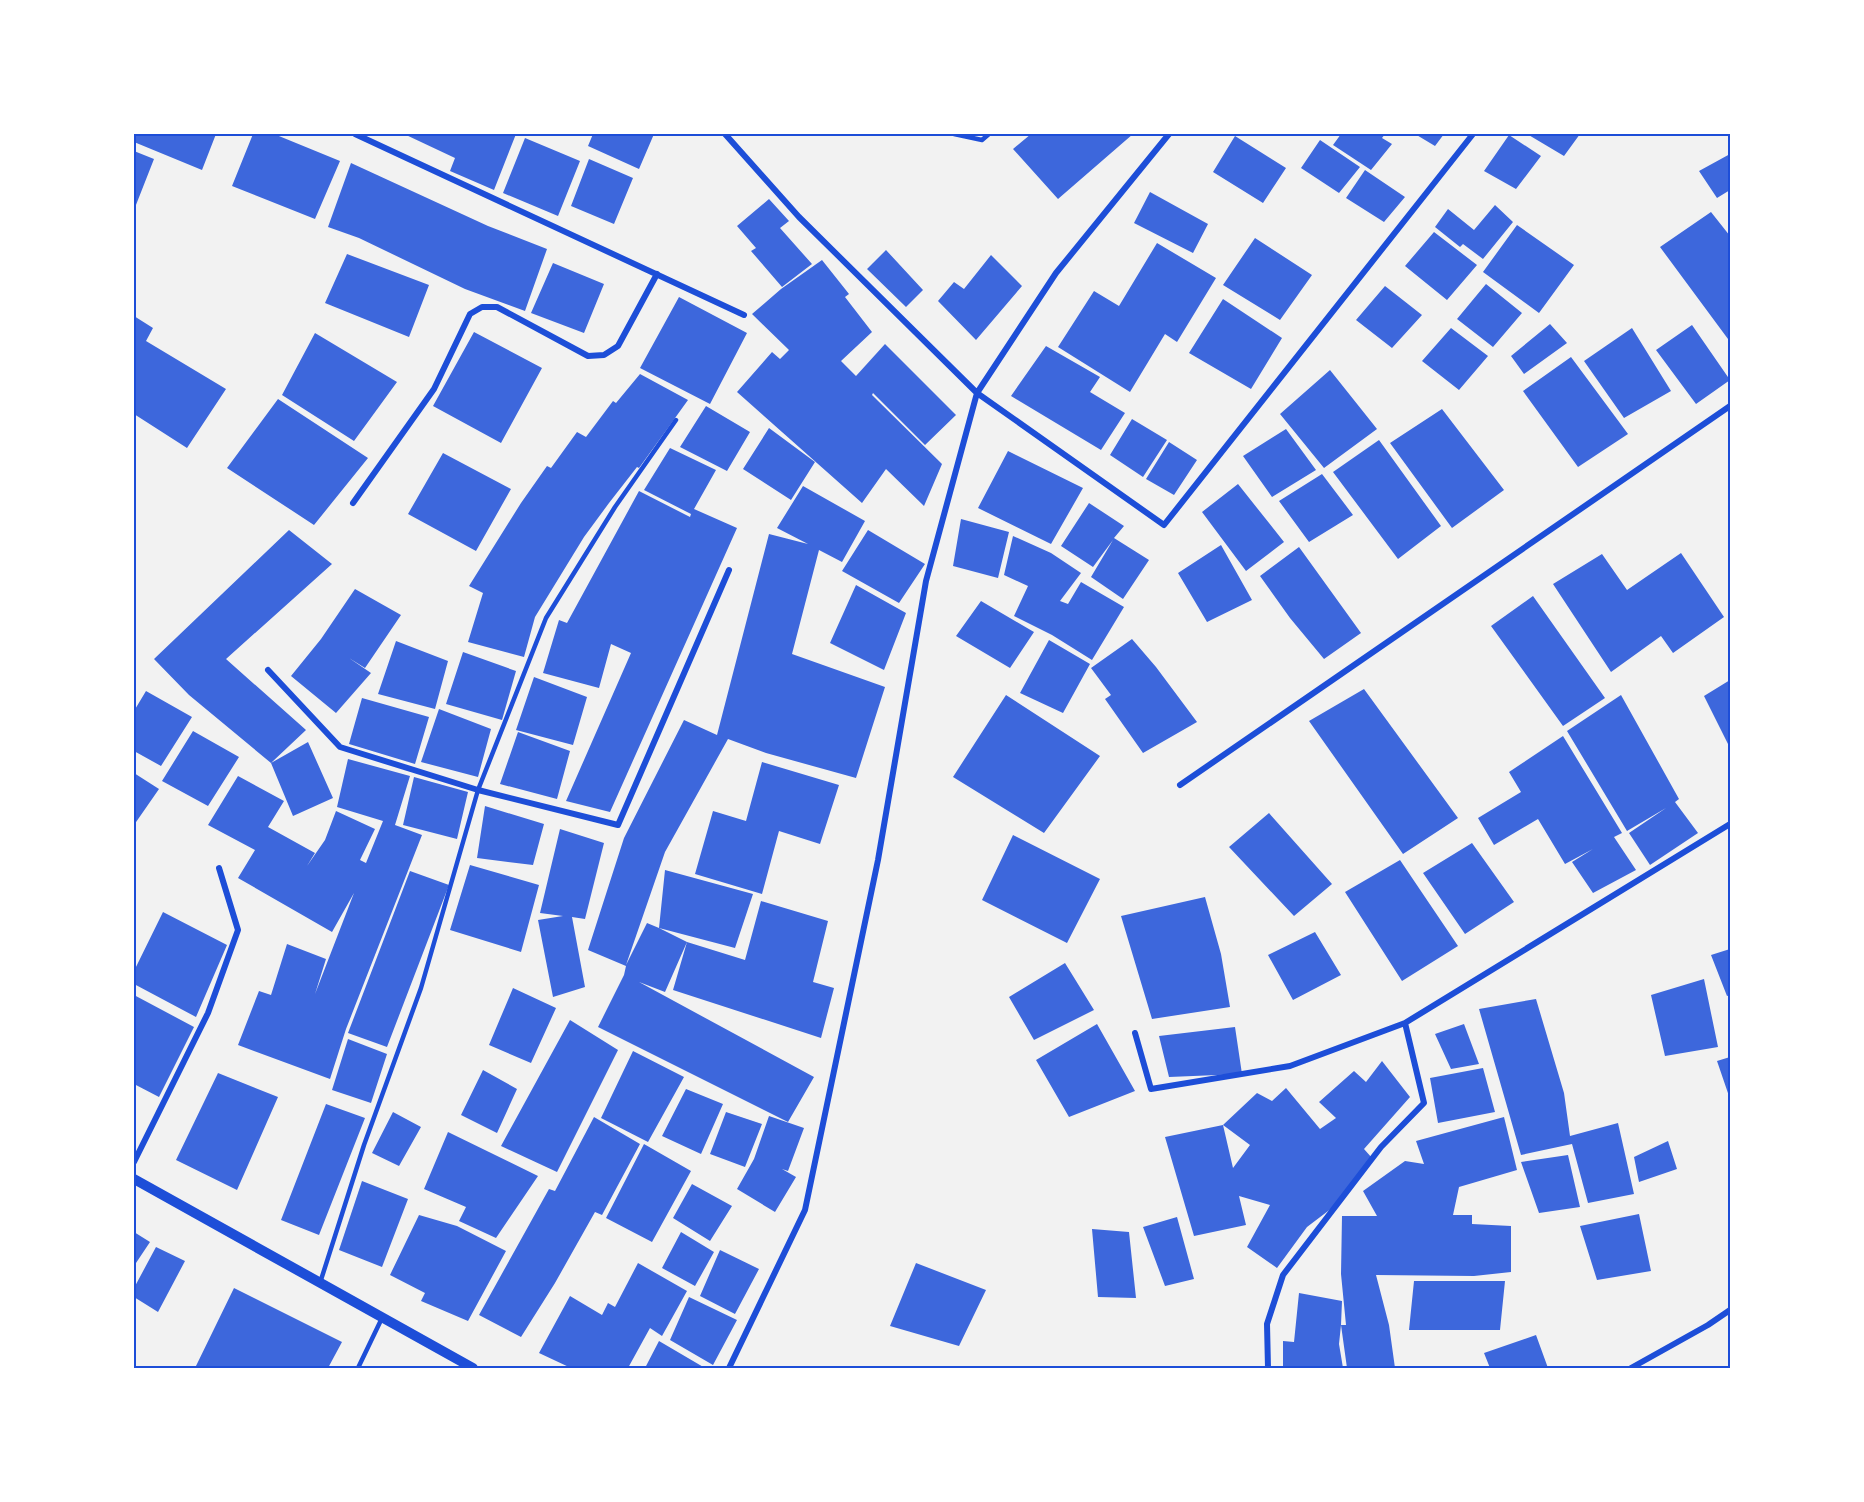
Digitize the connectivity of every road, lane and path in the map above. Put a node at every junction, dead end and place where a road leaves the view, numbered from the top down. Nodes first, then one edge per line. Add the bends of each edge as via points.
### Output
1 (355, 134) edge
2 (725, 134) edge
3 (954, 134) edge
4 (989, 134) edge
5 (1169, 134) edge
6 (1473, 134) edge
7 (657, 274) junction
8 (744, 315) dead end
9 (977, 393) junction
10 (1731, 406) edge
11 (676, 420) dead end
12 (353, 502) dead end
13 (729, 570) dead end
14 (268, 670) dead end
15 (1180, 785) dead end
16 (478, 790) junction
17 (1731, 824) edge
18 (219, 868) dead end
19 (1405, 1023) junction
20 (1135, 1033) dead end
21 (134, 1162) edge
22 (134, 1179) edge
23 (320, 1284) junction
24 (1731, 1310) edge
25 (382, 1318) junction
26 (358, 1368) edge
27 (473, 1368) edge
28 (729, 1368) edge
29 (1268, 1368) edge
30 (1631, 1368) edge

1 - 7 street
2 - 9 street via 799,217
3 - 4 lane via 982,140
5 - 9 street via 1056,273
6 - 9 street via 1164,525
7 - 8 street
7 - 12 street via 618,346 604,355 588,356 497,307 482,307 470,314 434,389
9 - 28 street via 926,581 878,860 805,1210
10 - 15 street
11 - 16 lane via 615,507 546,618
13 - 16 street via 618,825
14 - 16 street via 340,747
16 - 23 lane via 421,988 364,1145
17 - 19 street
18 - 21 street via 238,930 208,1013
19 - 20 street via 1290,1066 1151,1089
19 - 29 street via 1425,1103 1381,1147 1283,1275 1268,1324
22 - 23 street
23 - 25 street
24 - 30 street
25 - 26 lane
25 - 27 street

